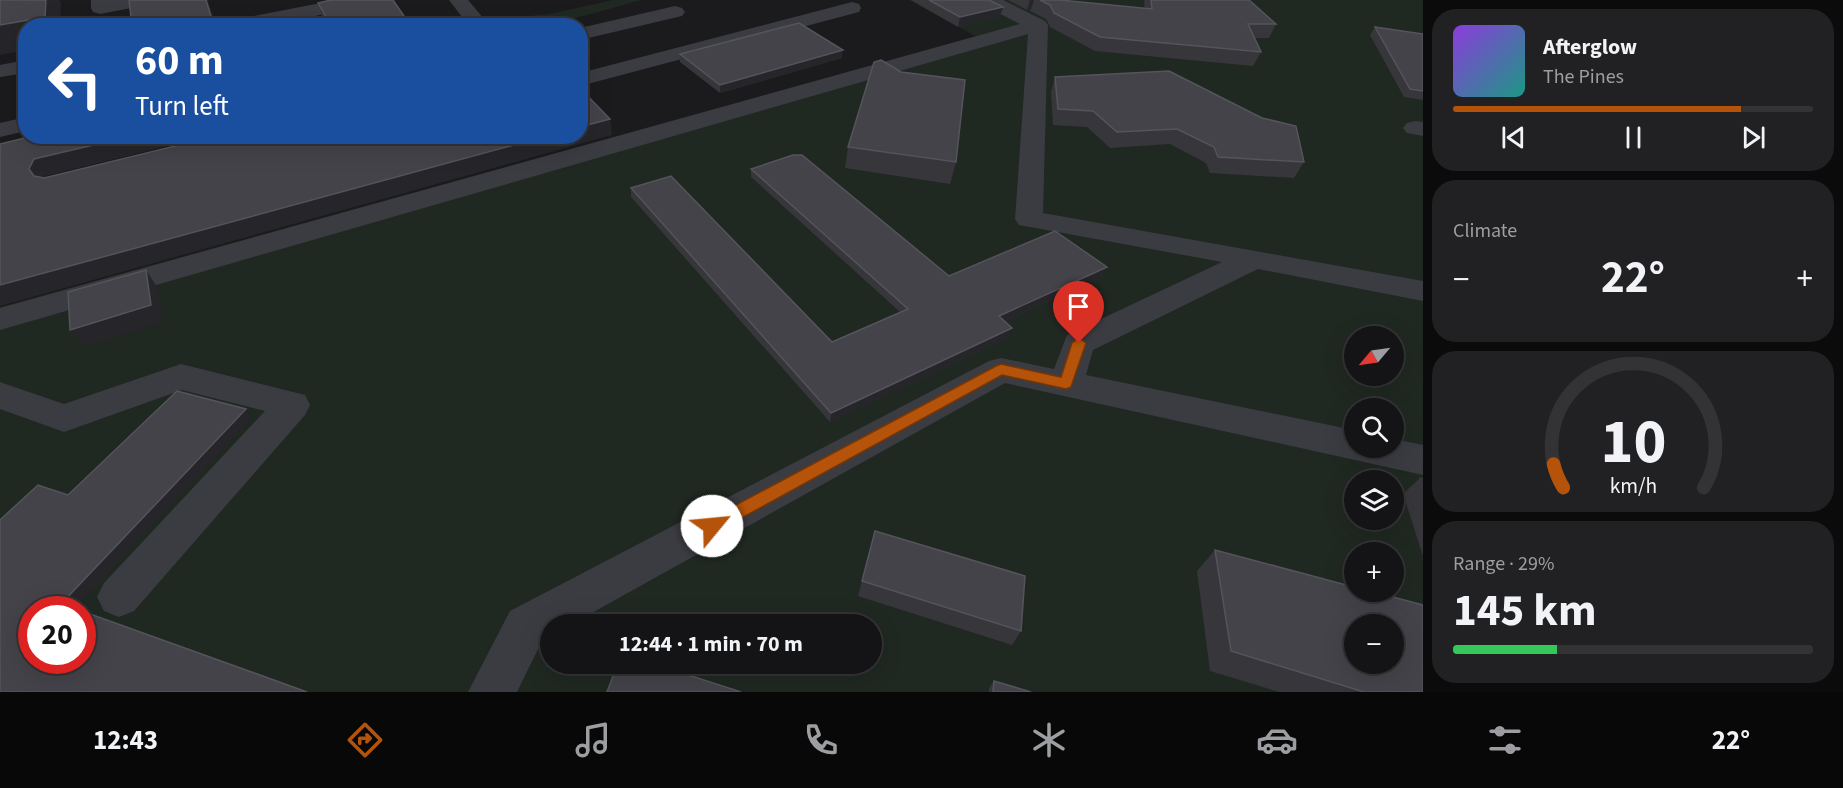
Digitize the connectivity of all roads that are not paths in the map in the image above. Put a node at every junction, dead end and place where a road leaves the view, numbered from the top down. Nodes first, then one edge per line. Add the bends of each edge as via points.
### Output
1 (100, 0) edge
2 (146, 0) edge
3 (262, 0) edge
4 (365, 0) edge
5 (458, 0) edge
6 (988, 0) edge
7 (852, 8) dead end
8 (675, 12) dead end
9 (270, 18) joint
10 (473, 18) edge
11 (1038, 25) junction
12 (588, 32) edge
13 (18, 68) edge
14 (0, 71) edge
15 (588, 78) edge
16 (18, 126) edge
17 (0, 130) edge
18 (1254, 259) junction
19 (1423, 291) edge
20 (0, 319) edge
21 (1066, 384) junction
22 (0, 395) edge
23 (1344, 443) edge
24 (1404, 456) edge
25 (1423, 460) edge
26 (119, 597) dead end
27 (492, 692) edge

1 - 2 lane via 100,8
3 - 9 lane
4 - 9 lane
5 - 10 lane
6 - 11 lane
7 - 15 lane
8 - 12 lane
11 - 18 lane via 1029,219
11 - 20 lane
13 - 14 lane
16 - 17 lane
18 - 19 lane
18 - 21 lane via 1079,343
21 - 23 lane
21 - 27 lane via 1001,370 990,375 526,626
22 - 26 lane via 64,417 181,377 292,405
24 - 25 lane

